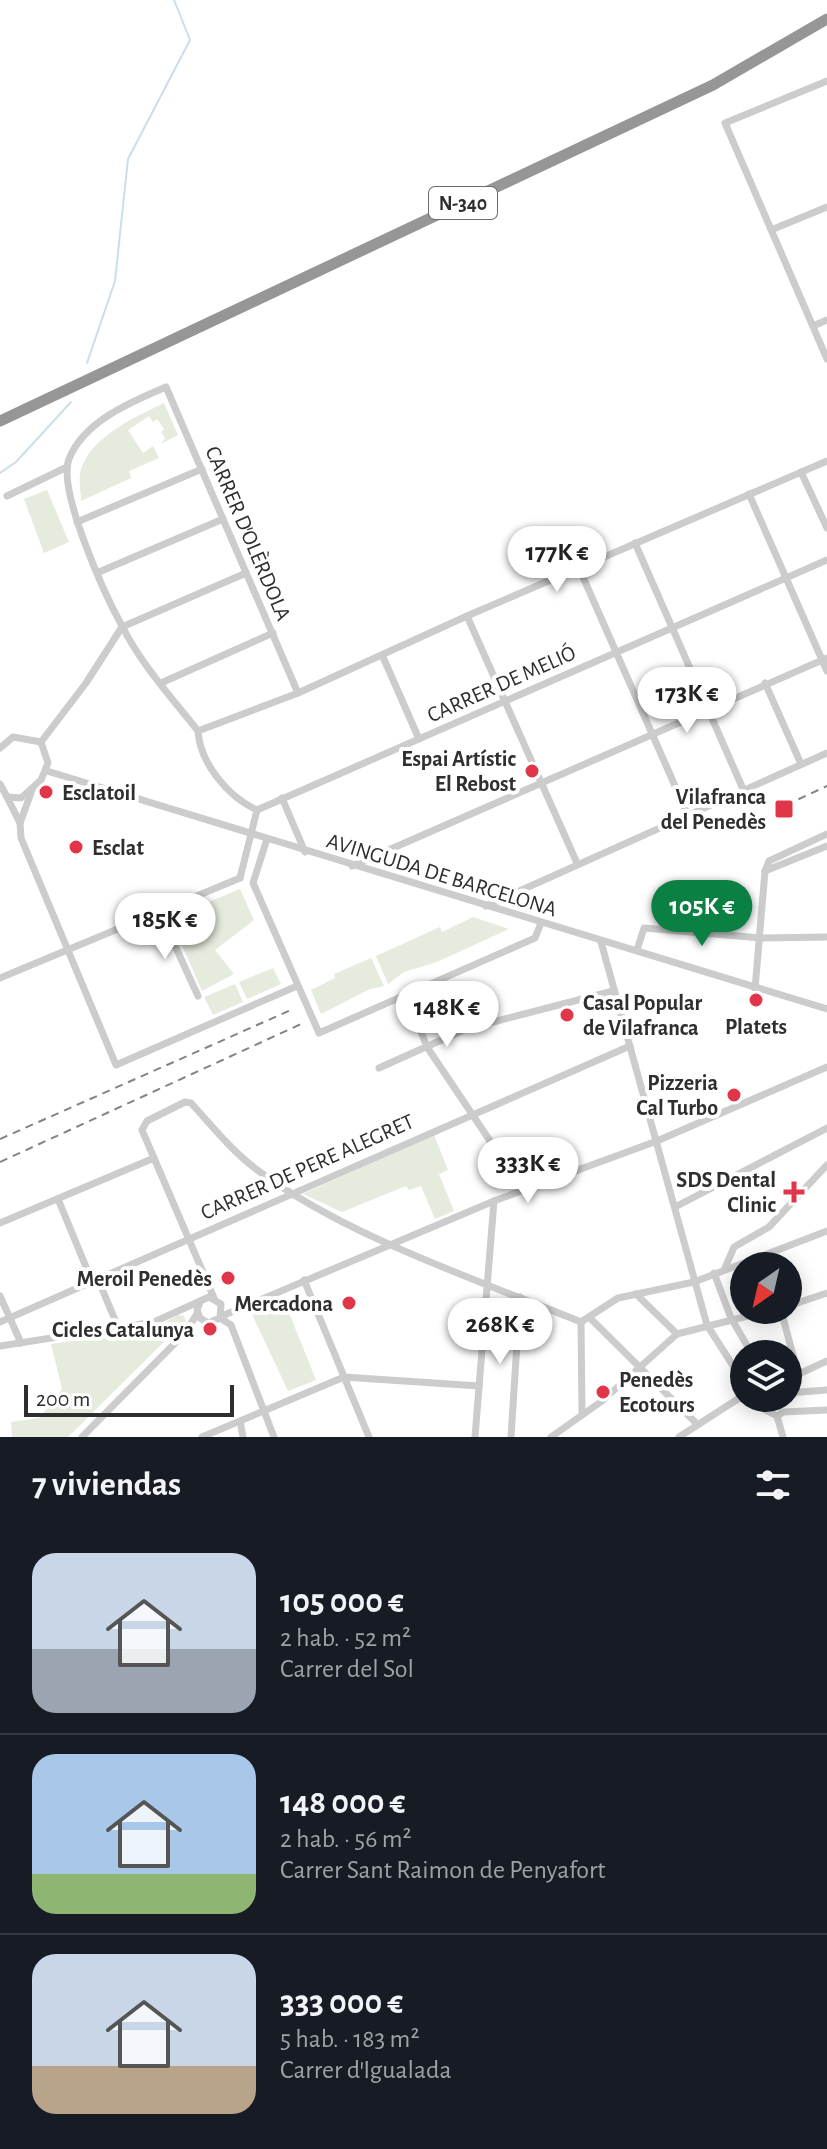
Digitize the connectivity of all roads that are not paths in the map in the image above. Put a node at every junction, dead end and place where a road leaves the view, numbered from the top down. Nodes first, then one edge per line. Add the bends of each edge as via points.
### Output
1 (827, 19) edge
2 (827, 81) edge
3 (827, 207) edge
4 (771, 230) junction
5 (827, 320) edge
6 (813, 326) junction
7 (827, 359) edge
8 (0, 421) edge
9 (827, 461) edge
10 (67, 467) junction
11 (202, 469) junction
12 (801, 472) junction
13 (749, 494) junction
14 (7, 496) dead end
15 (223, 519) junction
16 (77, 522) junction
17 (827, 528) edge
18 (635, 543) junction
19 (827, 560) edge
20 (579, 568) junction
21 (99, 572) junction
22 (246, 573) junction
23 (787, 578) junction
24 (467, 616) junction
25 (122, 627) junction
26 (673, 627) junction
27 (273, 633) junction
28 (617, 652) junction
29 (383, 657) junction
30 (825, 659) edge
31 (827, 671) edge
32 (161, 683) junction
33 (765, 683) junction
34 (298, 693) junction
35 (505, 701) junction
36 (709, 708) junction
37 (198, 731) junction
38 (652, 733) junction
39 (419, 739) junction
40 (41, 742) junction
41 (1, 744) edge
42 (827, 753) edge
43 (801, 764) junction
44 (47, 771) junction
45 (541, 782) junction
46 (0, 784) edge
47 (743, 789) junction
48 (32, 790) junction
49 (4, 795) edge
50 (282, 798) junction
51 (257, 810) junction
52 (687, 813) junction
53 (20, 823) junction
54 (250, 834) junction
55 (827, 834) edge
56 (267, 839) junction
57 (827, 846) edge
58 (305, 852) junction
59 (577, 863) junction
60 (352, 866) junction
61 (765, 871) junction
62 (240, 878) junction
63 (253, 883) junction
64 (486, 906) junction
65 (160, 913) junction
66 (541, 923) junction
67 (827, 937) edge
68 (761, 938) junction
69 (601, 942) junction
70 (68, 950) junction
71 (637, 950) junction
72 (0, 978) edge
73 (297, 986) junction
74 (755, 989) junction
75 (613, 991) junction
76 (406, 993) junction
77 (198, 996) dead end
78 (826, 1007) edge
79 (630, 1046) junction
80 (427, 1047) junction
81 (827, 1067) edge
82 (379, 1068) dead end
83 (472, 1114) junction
84 (827, 1128) edge
85 (657, 1141) junction
86 (154, 1158) junction
87 (827, 1165) edge
88 (523, 1190) junction
89 (294, 1192) junction
90 (58, 1199) junction
91 (494, 1201) junction
92 (675, 1207) junction
93 (0, 1223) edge
94 (827, 1231) edge
95 (190, 1237) junction
96 (390, 1245) junction
97 (775, 1252) edge
98 (730, 1267) edge
99 (725, 1268) junction
100 (714, 1273) junction
101 (94, 1278) junction
102 (304, 1280) junction
103 (694, 1282) junction
104 (487, 1283) junction
105 (827, 1293) edge
106 (636, 1294) junction
107 (0, 1296) edge
108 (520, 1297) junction
109 (214, 1298) junction
110 (802, 1301) edge
111 (200, 1302) junction
112 (182, 1309) junction
113 (197, 1313) junction
114 (221, 1314) junction
115 (730, 1315) edge
116 (10, 1317) junction
117 (730, 1318) edge
118 (591, 1319) junction
119 (0, 1322) edge
120 (203, 1322) junction
121 (581, 1322) junction
122 (707, 1325) junction
123 (118, 1327) junction
124 (184, 1334) junction
125 (677, 1334) junction
126 (21, 1343) junction
127 (0, 1346) edge
128 (730, 1361) edge
129 (827, 1361) edge
130 (640, 1367) junction
131 (802, 1372) edge
132 (344, 1377) junction
133 (479, 1386) junction
134 (827, 1390) edge
135 (802, 1392) edge
136 (730, 1404) edge
137 (827, 1410) edge
138 (263, 1411) junction
139 (769, 1412) edge
140 (582, 1414) junction
141 (777, 1416) junction
142 (240, 1421) junction
143 (697, 1424) junction
144 (82, 1437) edge
145 (202, 1437) edge
146 (243, 1437) edge
147 (274, 1437) edge
148 (369, 1437) edge
149 (475, 1437) edge
150 (511, 1437) edge
151 (551, 1437) edge
152 (679, 1437) edge
153 (783, 1437) edge

1 - 8 highway, N-340 via 713,85
2 - 4 street via 725,123
3 - 4 street
4 - 6 street
5 - 6 street
6 - 7 street
9 - 12 street
10 - 11 street, CARRER D'OLÈRDOLA via 81,438 127,403 166,387
10 - 14 street
10 - 16 street via 67,491
11 - 15 street, CARRER D'OLÈRDOLA
11 - 16 street
12 - 13 street
12 - 17 street
13 - 18 street
13 - 23 street
15 - 21 street
15 - 22 street, CARRER D'OLÈRDOLA
16 - 21 street
18 - 20 street
18 - 26 street
19 - 23 street, CARRER DE MELIÓ
20 - 24 street
20 - 28 street
21 - 25 street
22 - 25 street
22 - 27 street, CARRER D'OLÈRDOLA
23 - 26 street, CARRER DE MELIÓ
23 - 30 street
24 - 29 street
24 - 35 street
25 - 32 street
25 - 40 street
26 - 28 street, CARRER DE MELIÓ
26 - 36 street
27 - 32 street
27 - 34 street, CARRER D'OLÈRDOLA
28 - 35 street, CARRER DE MELIÓ
28 - 38 street
29 - 34 street
29 - 39 street
30 - 31 street
30 - 33 street
32 - 37 street
33 - 36 street
33 - 43 street
34 - 37 street
35 - 39 street, CARRER DE MELIÓ
35 - 45 street
36 - 38 street
36 - 47 street
37 - 51 street via 199,749 237,801
38 - 45 street
38 - 52 street
39 - 50 street, CARRER DE MELIÓ
40 - 41 street via 24,737
40 - 44 street via 48,756
42 - 43 street
43 - 47 street
44 - 48 street
44 - 54 street, AVINGUDA DE BARCELONA
45 - 59 street
45 - 60 street
46 - 49 street
47 - 52 street
48 - 49 street via 21,798
48 - 53 street
49 - 53 street
50 - 51 street, CARRER DE MELIÓ
50 - 58 street
51 - 54 street
52 - 59 street
53 - 70 street via 21,838
54 - 56 street, AVINGUDA DE BARCELONA
54 - 62 street
55 - 61 street via 769,861
56 - 58 street, AVINGUDA DE BARCELONA
56 - 63 street
57 - 61 street
58 - 60 street, AVINGUDA DE BARCELONA
59 - 64 street
60 - 64 street, AVINGUDA DE BARCELONA
61 - 68 street
62 - 63 street
62 - 65 street
63 - 73 street
64 - 66 street, AVINGUDA DE BARCELONA
65 - 70 street
65 - 77 street
66 - 69 street, AVINGUDA DE BARCELONA
66 - 76 street via 535,938
67 - 68 street
68 - 71 street via 644,928
68 - 74 street
69 - 71 street, AVINGUDA DE BARCELONA
69 - 75 street
70 - 72 street
70 - 73 street via 116,1065
71 - 74 street, AVINGUDA DE BARCELONA
73 - 76 street via 319,1033
74 - 78 street, AVINGUDA DE BARCELONA
75 - 79 street
75 - 80 street via 466,1029
76 - 80 street
79 - 83 street, CARRER DE PERE ALEGRET
79 - 85 street
80 - 82 street
80 - 83 street
81 - 85 street
83 - 88 street
83 - 89 street, CARRER DE PERE ALEGRET
84 - 92 street
85 - 88 street
85 - 92 street
86 - 89 street via 142,1130 147,1121 191,1103 255,1168
86 - 90 street
86 - 95 street
87 - 99 street via 769,1227 734,1247
88 - 91 street
89 - 95 street, CARRER DE PERE ALEGRET
89 - 96 street
90 - 93 street
90 - 101 street
91 - 96 street
91 - 104 street
92 - 103 street
94 - 97 street
95 - 101 street, CARRER DE PERE ALEGRET
95 - 109 street
96 - 102 street
96 - 104 street
98 - 99 street
99 - 100 street
100 - 103 street
100 - 115 street
101 - 116 street, CARRER DE PERE ALEGRET
101 - 123 street
102 - 114 street
102 - 132 street
103 - 106 street
103 - 122 street
104 - 108 street
104 - 133 street
105 - 110 street
106 - 118 street via 618,1298
106 - 125 street
107 - 116 street
108 - 121 street
108 - 150 street
109 - 111 street
109 - 114 street
111 - 112 street
111 - 113 street
112 - 113 street
112 - 123 street via 154,1322
113 - 120 street
113 - 124 street
114 - 120 street via 212,1323
114 - 138 street via 231,1325
116 - 119 street, CARRER DE PERE ALEGRET
116 - 126 street
117 - 122 street
118 - 121 street
118 - 130 street
120 - 124 street
121 - 140 street
122 - 125 street
122 - 128 street
123 - 126 street
124 - 144 street
125 - 130 street
126 - 127 street
129 - 131 street
130 - 140 street
130 - 143 street
132 - 133 street
132 - 138 street
132 - 148 street
133 - 149 street
134 - 135 street
136 - 143 street
137 - 141 street
138 - 142 street
138 - 147 street
139 - 141 street
140 - 151 street
141 - 153 street
142 - 145 street
142 - 146 street
143 - 152 street

